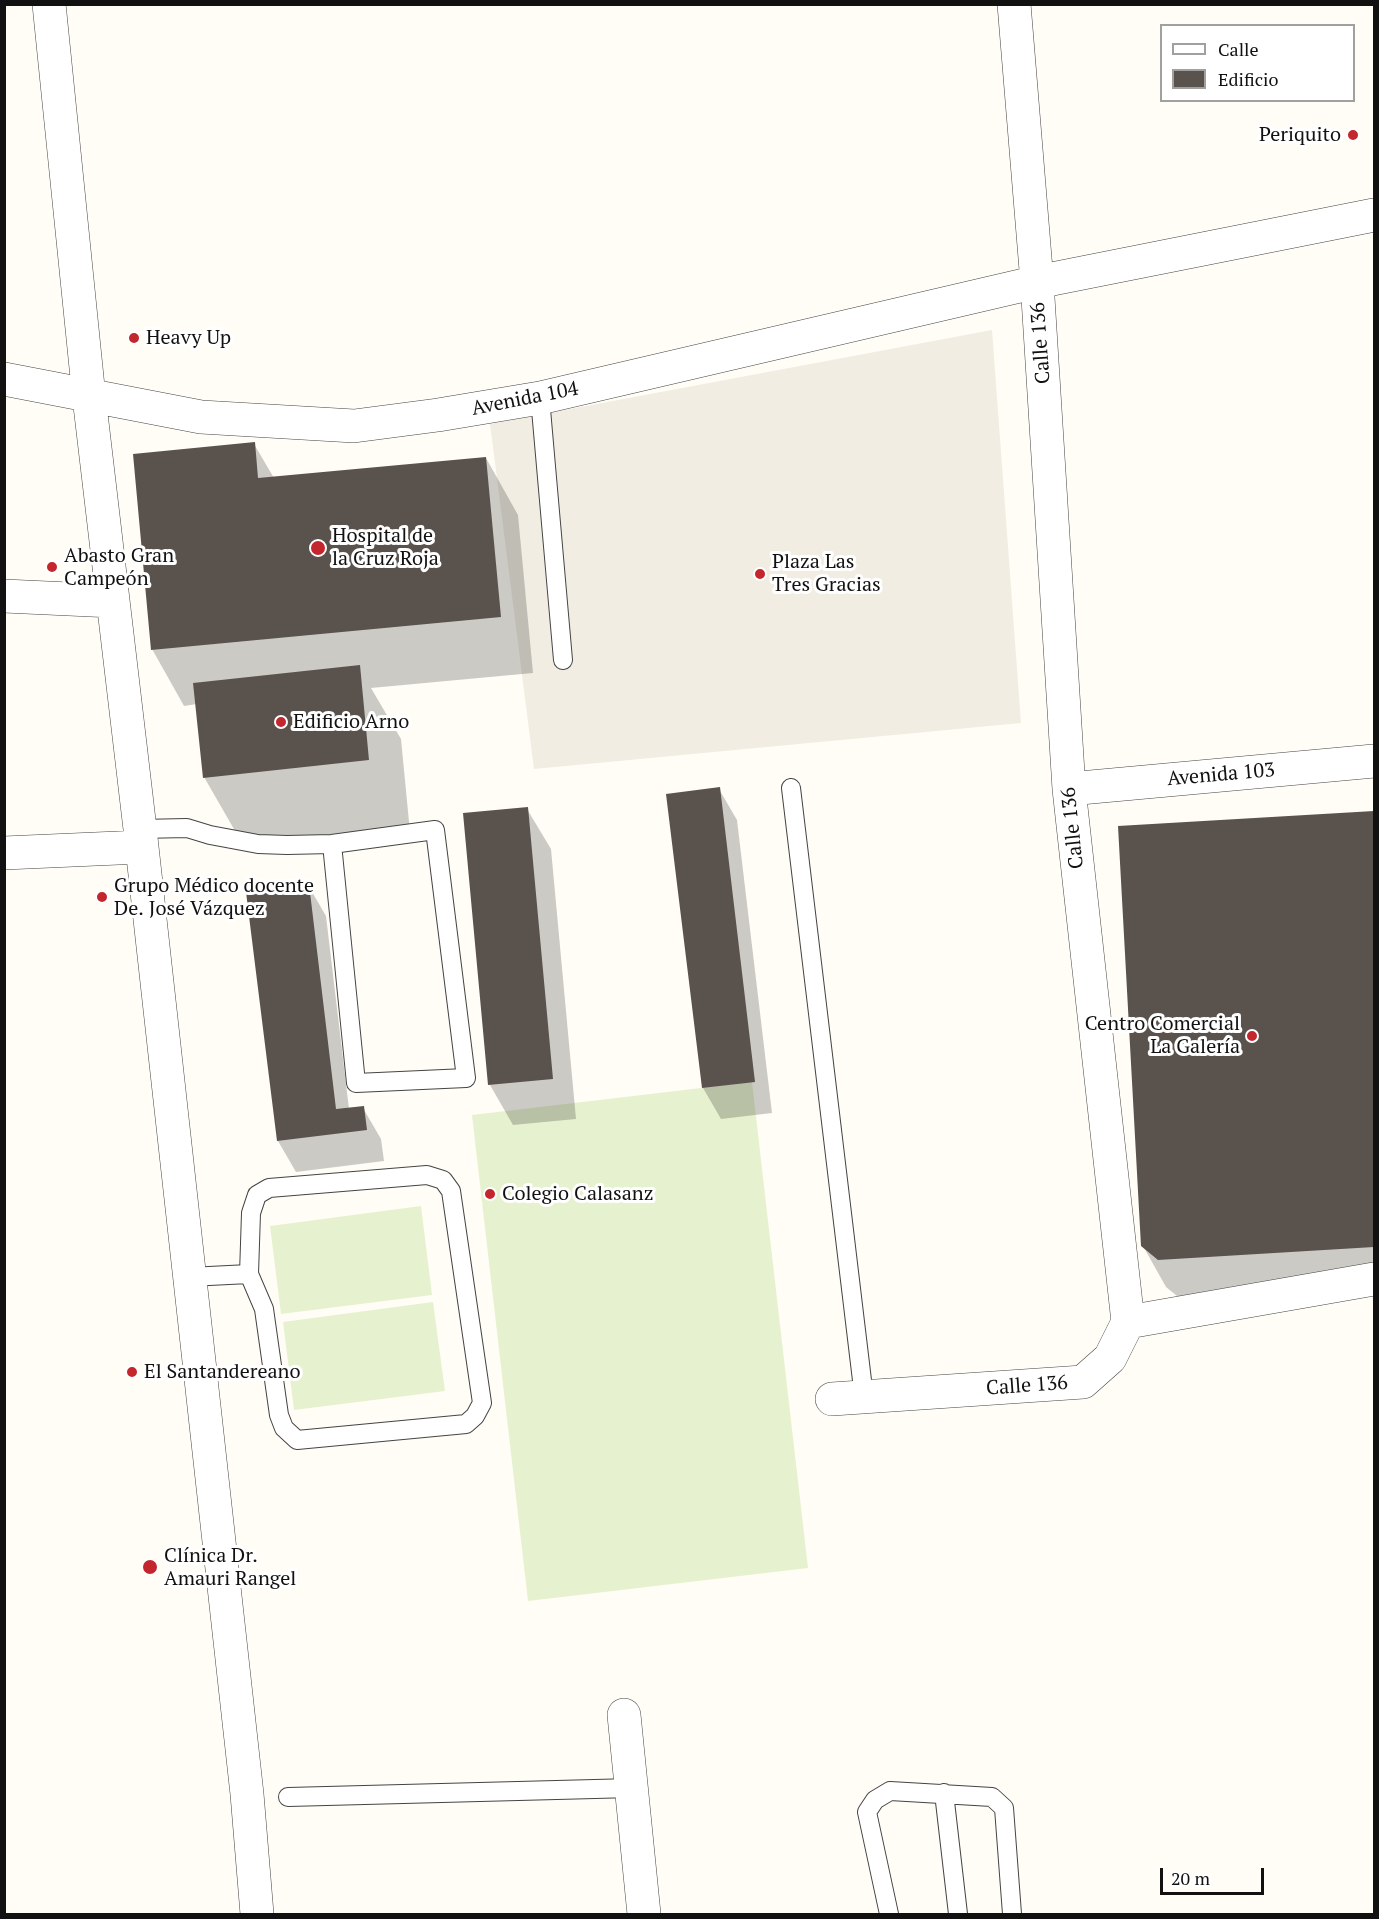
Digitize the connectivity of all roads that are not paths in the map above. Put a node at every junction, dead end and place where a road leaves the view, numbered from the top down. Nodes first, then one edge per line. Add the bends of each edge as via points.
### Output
1 (1014, 4) edge
2 (55, 5) edge
3 (1374, 215) edge
4 (1037, 282) junction
5 (4, 379) edge
6 (89, 397) junction
7 (540, 398) junction
8 (4, 596) edge
9 (112, 601) junction
10 (563, 660) dead end
11 (1374, 761) edge
12 (790, 788) dead end
13 (1068, 789) junction
14 (140, 838) junction
15 (332, 844) junction
16 (4, 853) edge
17 (249, 1274) junction
18 (189, 1277) junction
19 (1374, 1279) edge
20 (1128, 1322) junction
21 (848, 1398) joint
22 (624, 1715) dead end
23 (633, 1788) junction
24 (944, 1793) junction
25 (288, 1797) dead end
26 (257, 1914) edge
27 (645, 1914) edge
28 (889, 1914) edge
29 (958, 1914) edge
30 (1012, 1914) edge

1 - 4 street, Calle 136
2 - 6 street
3 - 4 street, Avenida 104
4 - 7 street, Avenida 104
4 - 13 street, Calle 136
5 - 6 street, Avenida 104
6 - 7 street, Avenida 104 via 201,417 354,426
6 - 9 street
7 - 10 lane
8 - 9 street
9 - 14 street
11 - 13 street, Avenida 103
12 - 21 lane
13 - 20 street, Calle 136
14 - 15 lane via 187,828 258,844
14 - 16 street
14 - 18 street
15 - 15 lane via 435,830 466,1078 356,1083
17 - 17 lane via 264,1310 279,1415 284,1428 297,1440 466,1424 475,1416 482,1403 451,1191 443,1180 427,1175 269,1188 257,1195 251,1213
17 - 18 lane
18 - 26 street
19 - 20 street
20 - 21 street, Calle 136 via 1110,1358 1083,1382
22 - 23 street
23 - 25 lane
23 - 27 street
24 - 28 lane via 890,1791 875,1800 867,1812
24 - 29 lane
24 - 30 lane via 992,1797 1004,1808

